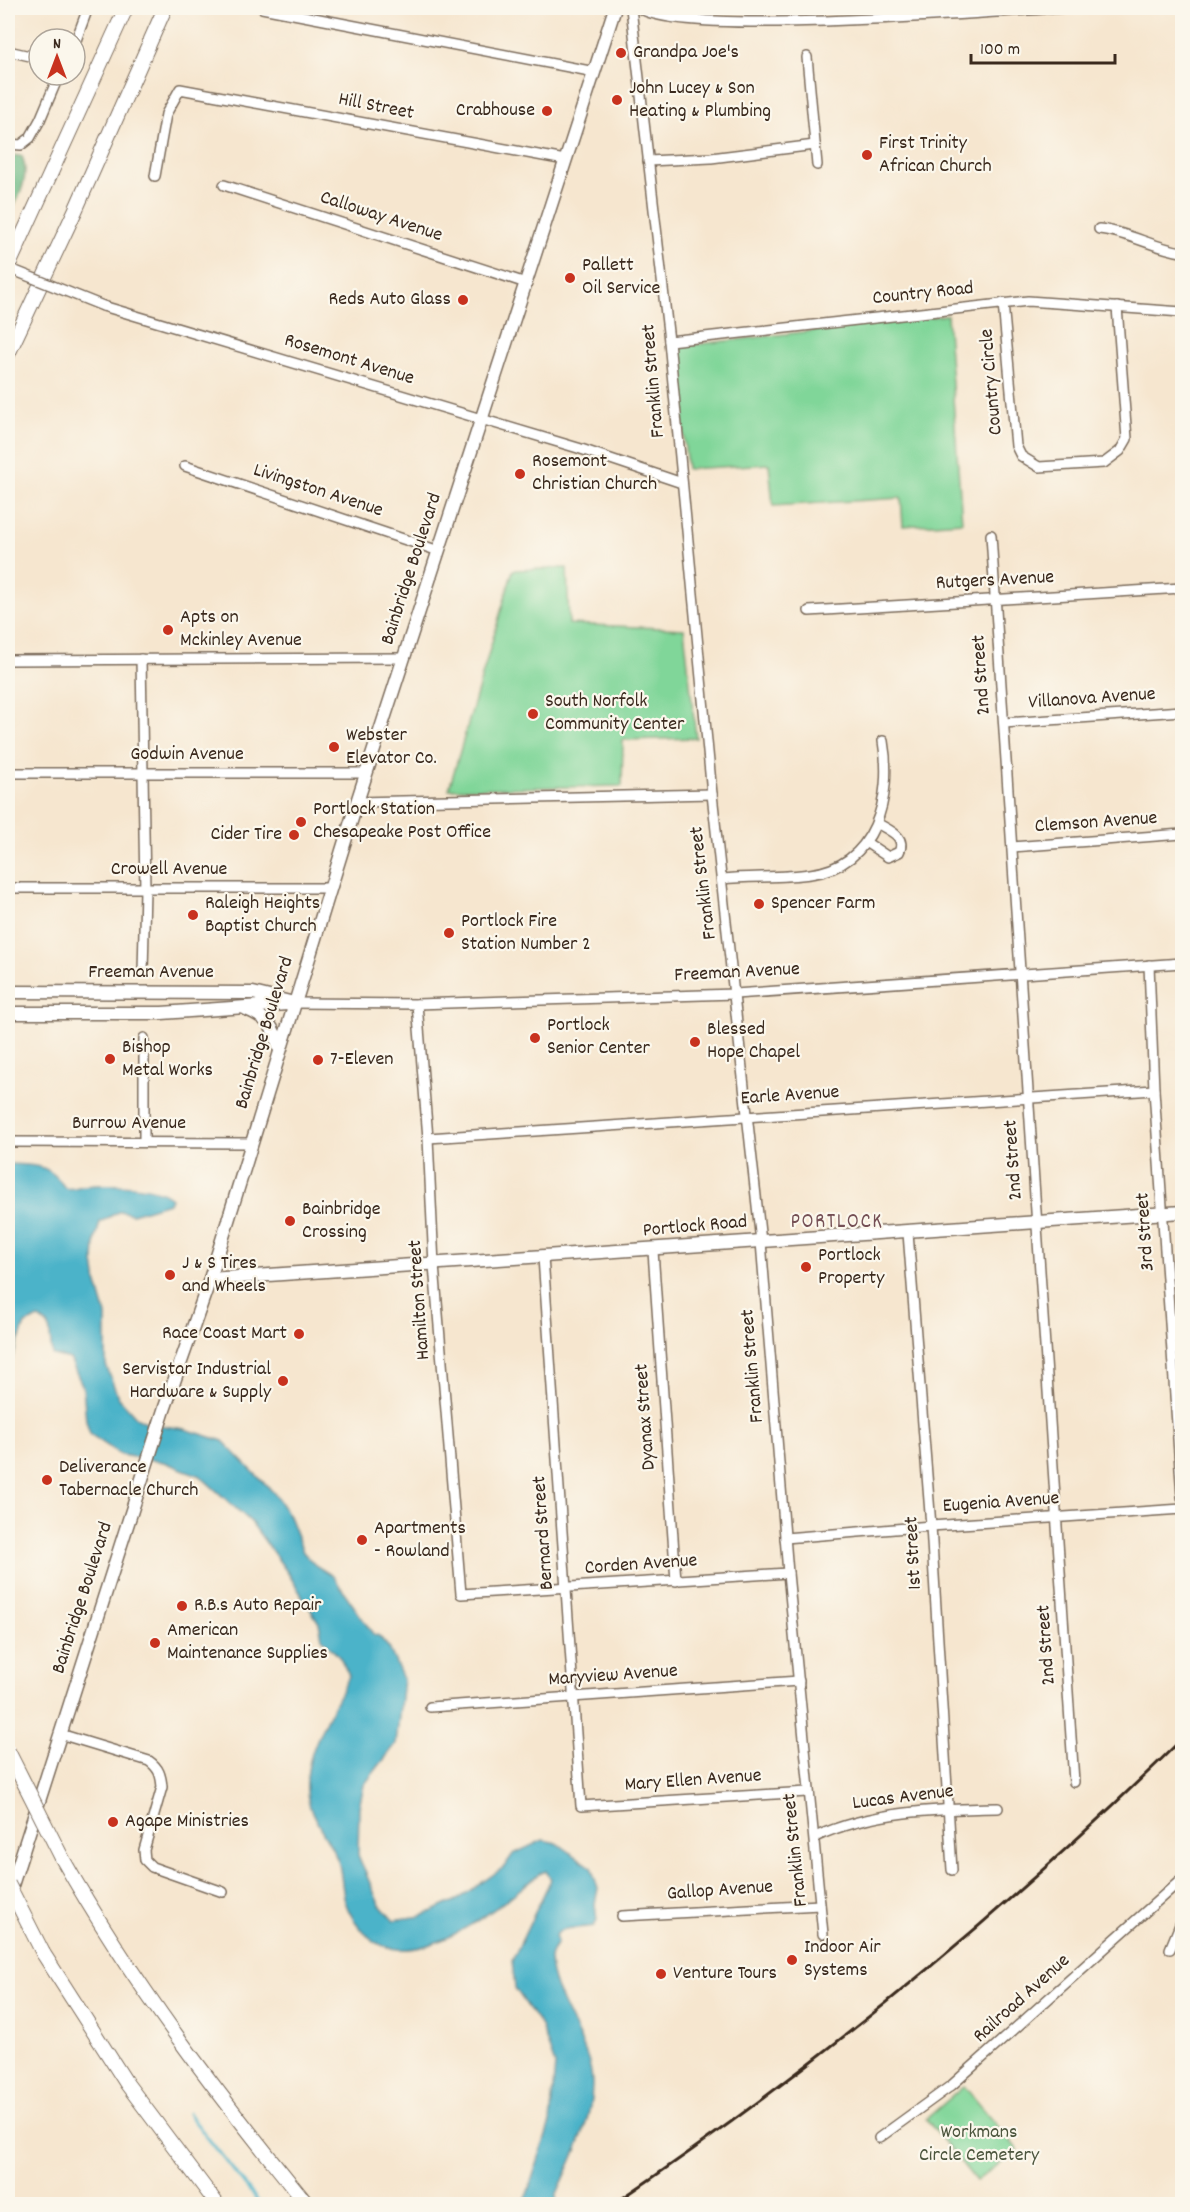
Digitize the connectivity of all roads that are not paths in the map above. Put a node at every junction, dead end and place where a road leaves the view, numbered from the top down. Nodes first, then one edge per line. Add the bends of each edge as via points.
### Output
1 (88, 8) edge
2 (126, 8) edge
3 (165, 8) edge
4 (262, 8) edge
5 (615, 8) edge
6 (631, 8) edge
7 (640, 8) edge
8 (1063, 8) edge
9 (925, 12) edge
10 (81, 27) edge
11 (8, 51) edge
12 (27, 55) edge
13 (807, 57) dead end
14 (595, 72) junction
15 (54, 87) edge
16 (8, 144) edge
17 (815, 145) junction
18 (565, 160) junction
19 (648, 161) junction
20 (817, 165) dead end
21 (155, 176) dead end
22 (224, 185) dead end
23 (1100, 229) dead end
24 (1182, 252) edge
25 (8, 268) edge
26 (526, 283) junction
27 (1003, 303) junction
28 (1117, 307) junction
29 (1182, 312) edge
30 (669, 341) junction
31 (8, 354) edge
32 (482, 419) junction
33 (185, 466) dead end
34 (682, 483) junction
35 (991, 535) dead end
36 (440, 551) junction
37 (1182, 588) edge
38 (995, 600) junction
39 (809, 611) dead end
40 (404, 658) junction
41 (141, 659) junction
42 (8, 660) edge
43 (1182, 711) edge
44 (1004, 723) junction
45 (883, 741) dead end
46 (8, 773) edge
47 (143, 773) junction
48 (367, 773) junction
49 (712, 794) junction
50 (357, 802) junction
51 (877, 823) junction
52 (1182, 834) edge
53 (867, 843) junction
54 (1012, 847) junction
55 (722, 879) junction
56 (8, 888) edge
57 (331, 888) junction
58 (145, 889) junction
59 (1182, 963) edge
60 (1149, 964) junction
61 (143, 972) dead end
62 (1020, 973) junction
63 (8, 992) edge
64 (735, 994) junction
65 (294, 1003) junction
66 (417, 1004) junction
67 (245, 1009) junction
68 (8, 1013) edge
69 (144, 1038) dead end
70 (279, 1050) junction
71 (1154, 1090) junction
72 (1028, 1099) junction
73 (749, 1117) junction
74 (428, 1138) junction
75 (144, 1141) junction
76 (8, 1142) edge
77 (251, 1143) junction
78 (1182, 1212) edge
79 (1163, 1213) junction
80 (1036, 1223) junction
81 (908, 1233) junction
82 (761, 1242) junction
83 (653, 1251) junction
84 (543, 1257) junction
85 (434, 1265) junction
86 (210, 1280) junction
87 (1182, 1497) edge
88 (1182, 1509) edge
89 (1057, 1518) junction
90 (931, 1526) junction
91 (785, 1538) junction
92 (788, 1573) junction
93 (676, 1581) junction
94 (566, 1588) junction
95 (461, 1594) joint
96 (799, 1681) junction
97 (574, 1697) junction
98 (430, 1707) dead end
99 (60, 1734) junction
100 (8, 1750) edge
101 (1074, 1782) dead end
102 (807, 1792) junction
103 (581, 1806) joint
104 (998, 1808) dead end
105 (946, 1809) junction
106 (815, 1837) junction
107 (952, 1870) dead end
108 (1182, 1880) edge
109 (8, 1884) edge
110 (223, 1892) dead end
111 (8, 1898) edge
112 (820, 1905) junction
113 (622, 1916) dead end
114 (1182, 1920) edge
115 (823, 1934) dead end
116 (1170, 1949) dead end
117 (879, 2138) dead end
118 (217, 2205) edge
119 (307, 2205) edge

1 - 10 street
2 - 25 highway
3 - 31 highway
4 - 14 street
5 - 14 main road, Bainbridge Boulevard
6 - 19 street, Franklin Street
7 - 9 street via 648,14 737,22
8 - 9 street
11 - 12 street
13 - 17 street
14 - 18 main road, Bainbridge Boulevard
15 - 16 street via 30,138 21,145
17 - 19 street via 722,157
17 - 20 street
18 - 21 street, Hill Street via 180,89 166,114
18 - 26 main road, Bainbridge Boulevard
19 - 30 street, Franklin Street
22 - 26 street, Calloway Avenue
23 - 24 street
25 - 32 street, Rosemont Avenue, bridge via 103,306
26 - 32 main road, Bainbridge Boulevard
27 - 28 street, Country Road
27 - 28 street, Country Circle via 1016,446 1021,456 1039,467 1104,463 1120,451 1127,439
27 - 30 street, Country Road
28 - 29 street, Country Road
30 - 34 street, Franklin Street
32 - 34 street, Rosemont Avenue
32 - 36 main road, Bainbridge Boulevard
33 - 36 street, Livingston Avenue
34 - 49 street, Franklin Street
35 - 38 street, 2nd Street
36 - 40 main road, Bainbridge Boulevard
37 - 38 street, Rutgers Avenue
38 - 39 street, Rutgers Avenue
38 - 44 street, 2nd Street
40 - 41 street
40 - 48 main road, Bainbridge Boulevard
41 - 42 street
41 - 47 street
43 - 44 street, Villanova Avenue
44 - 54 street, 2nd Street
45 - 51 street via 887,776
46 - 47 street, Godwin Avenue
47 - 48 street, Godwin Avenue
47 - 58 street
48 - 50 main road, Bainbridge Boulevard
49 - 50 street
49 - 55 street, Franklin Street
50 - 57 main road, Bainbridge Boulevard
51 - 53 street
51 - 53 street via 898,836 899,852 888,857
52 - 54 street, Clemson Avenue
53 - 55 street via 842,864 812,874
54 - 62 street, 2nd Street
55 - 64 street, Franklin Street
56 - 58 street, Crowell Avenue
57 - 58 street, Crowell Avenue
57 - 65 main road, Bainbridge Boulevard
58 - 61 street
59 - 60 street, Freeman Avenue
60 - 62 street, Freeman Avenue
60 - 71 street, 3rd Street
62 - 64 street, Freeman Avenue
62 - 72 street, 2nd Street
63 - 65 main road, Freeman Avenue via 253,993
64 - 66 street, Freeman Avenue
64 - 73 street, Franklin Street
65 - 66 street, Freeman Avenue
65 - 67 main road, Freeman Avenue
65 - 70 main road, Bainbridge Boulevard
66 - 74 street, Hamilton Street
67 - 68 main road, Freeman Avenue
67 - 70 main road via 270,1024
69 - 75 street
70 - 77 main road, Bainbridge Boulevard
71 - 72 street, Earle Avenue
71 - 79 street, 3rd Street
72 - 73 street, Earle Avenue
72 - 80 street, 2nd Street
73 - 74 street, Earle Avenue
73 - 82 street, Franklin Street
74 - 85 street, Hamilton Street
75 - 76 street, Burrow Avenue
75 - 77 street, Burrow Avenue
77 - 86 main road, Bainbridge Boulevard
78 - 79 main road, Portlock Road
79 - 80 main road, Portlock Road
79 - 87 street, 3rd Street
80 - 81 main road, Portlock Road
80 - 89 street, 2nd Street
81 - 82 main road, Portlock Road
81 - 90 street, 1st Street
82 - 83 main road, Portlock Road
82 - 91 street, Franklin Street
83 - 84 main road, Portlock Road
83 - 93 street, Dyanax Street
84 - 85 main road, Portlock Road
84 - 94 street, Bernard Street
85 - 86 main road, Portlock Road
85 - 95 street, Hamilton Street
86 - 99 main road, Bainbridge Boulevard
88 - 89 street, Eugenia Avenue
89 - 90 street, Eugenia Avenue
89 - 101 street, 2nd Street
90 - 91 street, Eugenia Avenue
90 - 105 street, 1st Street
91 - 92 street, Franklin Street
92 - 93 street, Corden Avenue
92 - 96 street, Franklin Street
93 - 94 street, Corden Avenue
94 - 95 street, Corden Avenue
94 - 97 street, Bernard Street
96 - 97 street, Maryview Avenue
96 - 102 street, Franklin Street
97 - 98 street, Maryview Avenue
97 - 103 street, Bernard Street
99 - 110 street via 155,1765 162,1777 162,1787 144,1851 145,1860 152,1867
99 - 111 main road, Bainbridge Boulevard
100 - 119 highway, bridge via 62,1858 166,2024
102 - 103 street, Mary Ellen Avenue
102 - 106 street, Franklin Street
104 - 105 street, Lucas Avenue
105 - 106 street, Lucas Avenue via 855,1820
105 - 107 street, 1st Street
106 - 112 street, Franklin Street
108 - 117 street, Railroad Avenue via 952,2085
109 - 118 highway, bridge via 43,1953 127,2084
112 - 113 street, Gallop Avenue
112 - 115 street, Franklin Street
114 - 116 street

